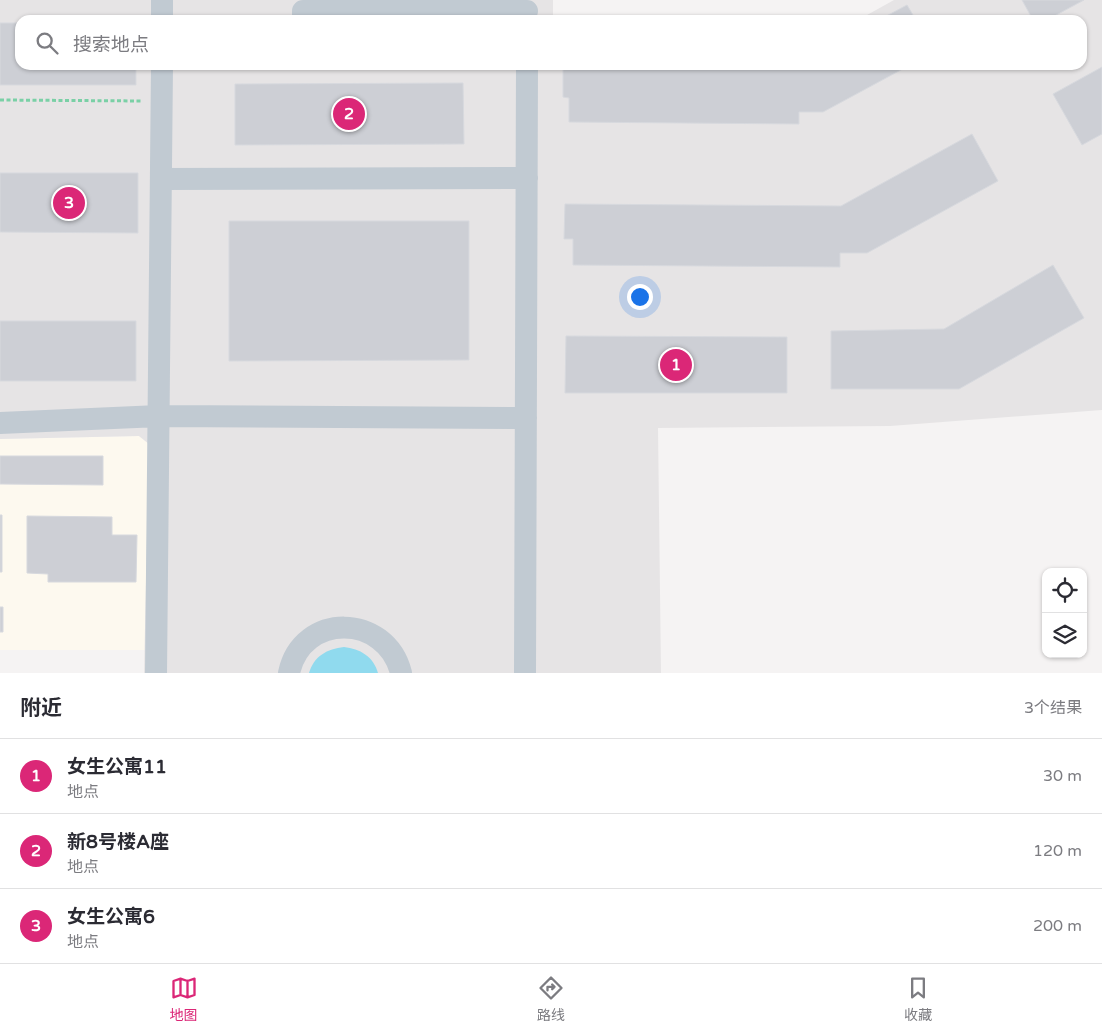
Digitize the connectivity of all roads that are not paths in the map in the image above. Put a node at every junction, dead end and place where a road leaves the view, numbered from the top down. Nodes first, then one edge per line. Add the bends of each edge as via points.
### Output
1 (162, 0) edge
2 (527, 10) edge
3 (162, 15) edge
4 (303, 15) edge
5 (162, 70) edge
6 (527, 70) edge
7 (161, 178) junction
8 (527, 178) junction
9 (159, 416) junction
10 (526, 418) junction
11 (0, 423) edge
12 (156, 673) edge
13 (289, 673) edge
14 (401, 673) edge
15 (525, 673) edge

1 - 3 street
2 - 4 street via 303,11
5 - 7 street
6 - 8 street
7 - 8 street
7 - 9 street
8 - 10 street
9 - 10 street
9 - 11 street
9 - 12 street
10 - 15 street
13 - 14 street via 300,648 310,639 320,632 345,627 364,630 390,648

